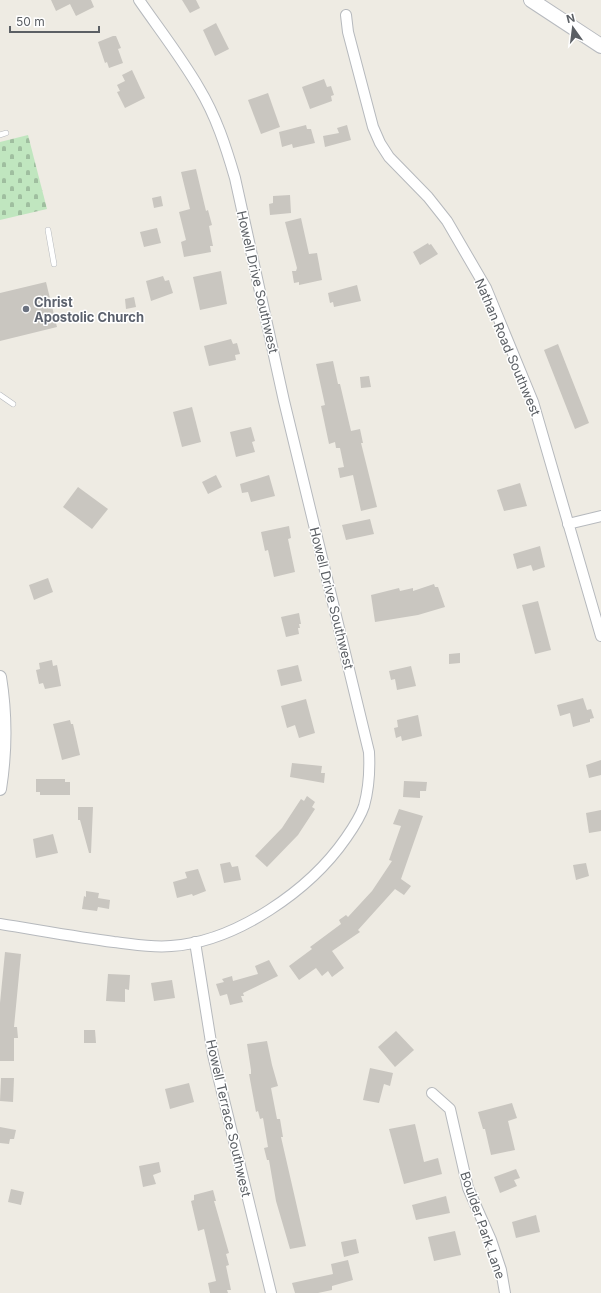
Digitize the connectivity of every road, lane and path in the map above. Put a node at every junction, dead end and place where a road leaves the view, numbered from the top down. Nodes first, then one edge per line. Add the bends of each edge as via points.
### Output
1 (139, 0) edge
2 (531, 0) edge
3 (346, 15) dead end
4 (601, 46) edge
5 (48, 230) dead end
6 (54, 264) dead end
7 (0, 395) edge
8 (12, 404) dead end
9 (601, 516) edge
10 (568, 524) junction
11 (601, 636) edge
12 (0, 676) edge
13 (0, 789) edge
14 (0, 924) edge
15 (195, 942) junction
16 (432, 1093) dead end
17 (271, 1293) edge
18 (505, 1293) edge

1 - 15 street, Howell Drive Southwest via 200,88 226,146 369,752 370,779 363,807 354,826 320,870 299,890 258,916 220,934
2 - 4 main road
3 - 10 street, Nathan Road Southwest via 348,32 373,127 389,157 428,197 447,221 486,288 533,402
5 - 6 lane
7 - 8 lane
9 - 10 street
10 - 11 street, Nathan Road Southwest
12 - 13 street via 5,708 4,762
14 - 15 street, Howell Drive Southwest via 144,946 171,946
15 - 17 street, Howell Terrace Southwest via 213,1055
16 - 18 street, Boulder Park Lane via 450,1109 468,1188 491,1240 501,1270

